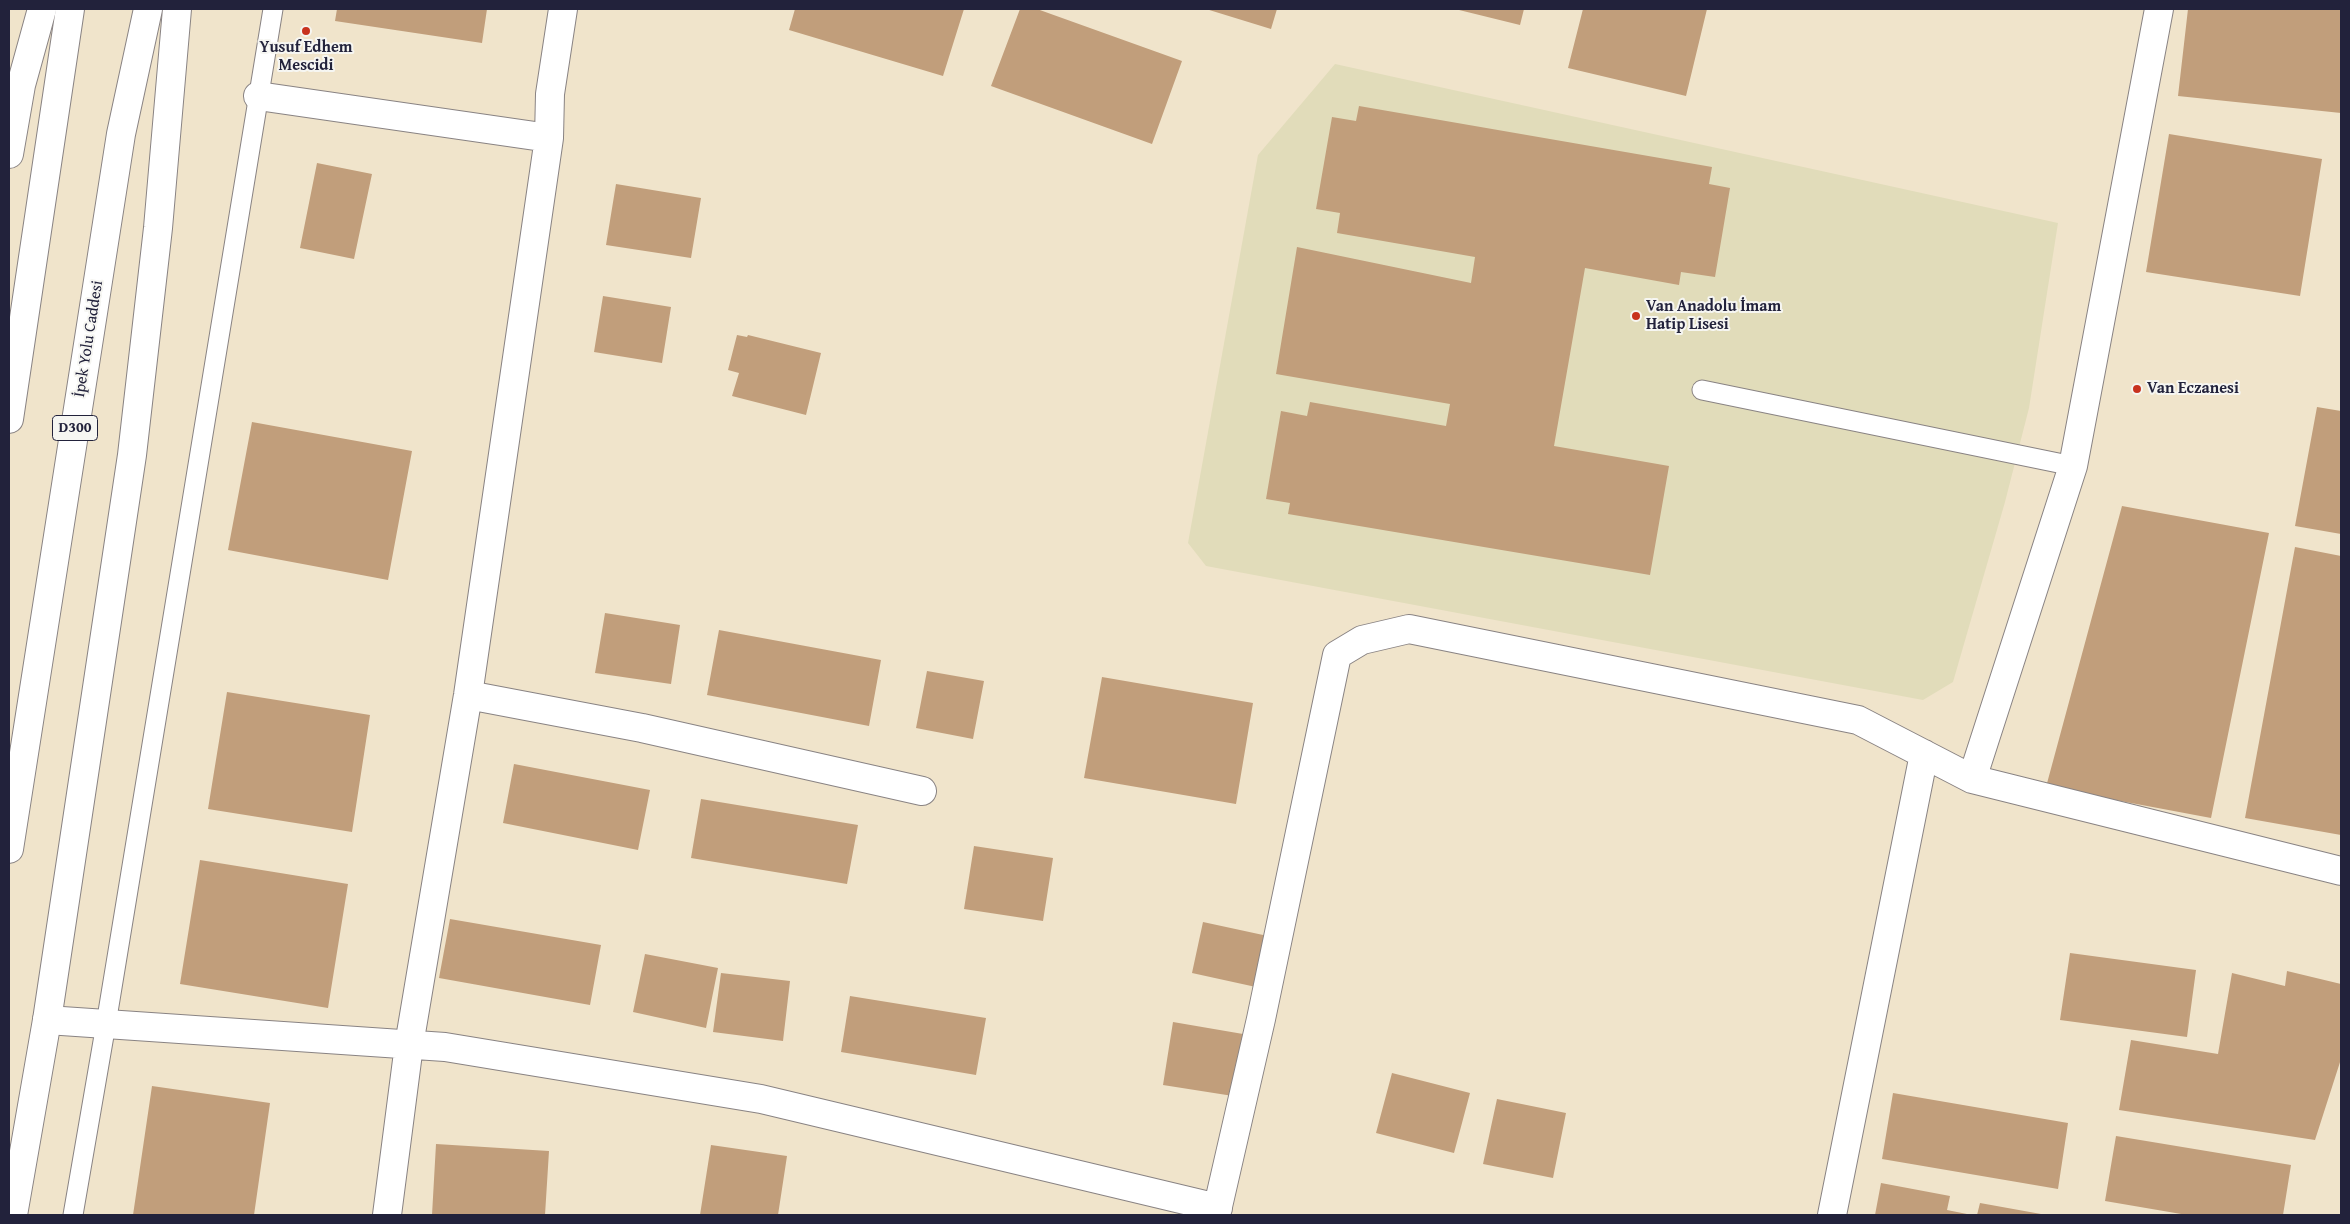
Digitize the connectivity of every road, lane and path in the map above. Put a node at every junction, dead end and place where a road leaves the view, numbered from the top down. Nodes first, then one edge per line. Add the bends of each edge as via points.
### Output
1 (42, 9) edge
2 (70, 9) edge
3 (148, 9) edge
4 (177, 9) edge
5 (273, 9) edge
6 (563, 9) edge
7 (2158, 9) edge
8 (258, 96) junction
9 (549, 138) junction
10 (9, 154) edge
11 (1702, 390) dead end
12 (9, 419) edge
13 (2073, 466) junction
14 (468, 696) junction
15 (1924, 754) junction
16 (1972, 779) junction
17 (922, 791) dead end
18 (9, 849) edge
19 (2341, 871) edge
20 (46, 1020) junction
21 (106, 1024) junction
22 (409, 1045) junction
23 (1217, 1212) edge
24 (13, 1215) edge
25 (73, 1215) edge
26 (387, 1215) edge
27 (1832, 1215) edge

1 - 10 main road via 21,85
2 - 12 main road
3 - 18 main road, İpek Yolu Caddesi / D300 via 121,134
4 - 20 main road via 158,228 132,455
5 - 8 lane
6 - 9 main road via 550,94
7 - 13 main road
8 - 9 main road
8 - 21 lane
9 - 14 main road
11 - 13 lane
13 - 16 main road
14 - 17 main road via 642,728
14 - 22 main road
15 - 16 main road
15 - 23 main road via 1858,720 1409,628 1362,640 1337,656 1262,1019
15 - 27 main road
16 - 19 main road
20 - 21 main road
20 - 24 main road
21 - 22 main road
21 - 25 lane
22 - 23 main road via 445,1047 761,1099
22 - 26 main road

